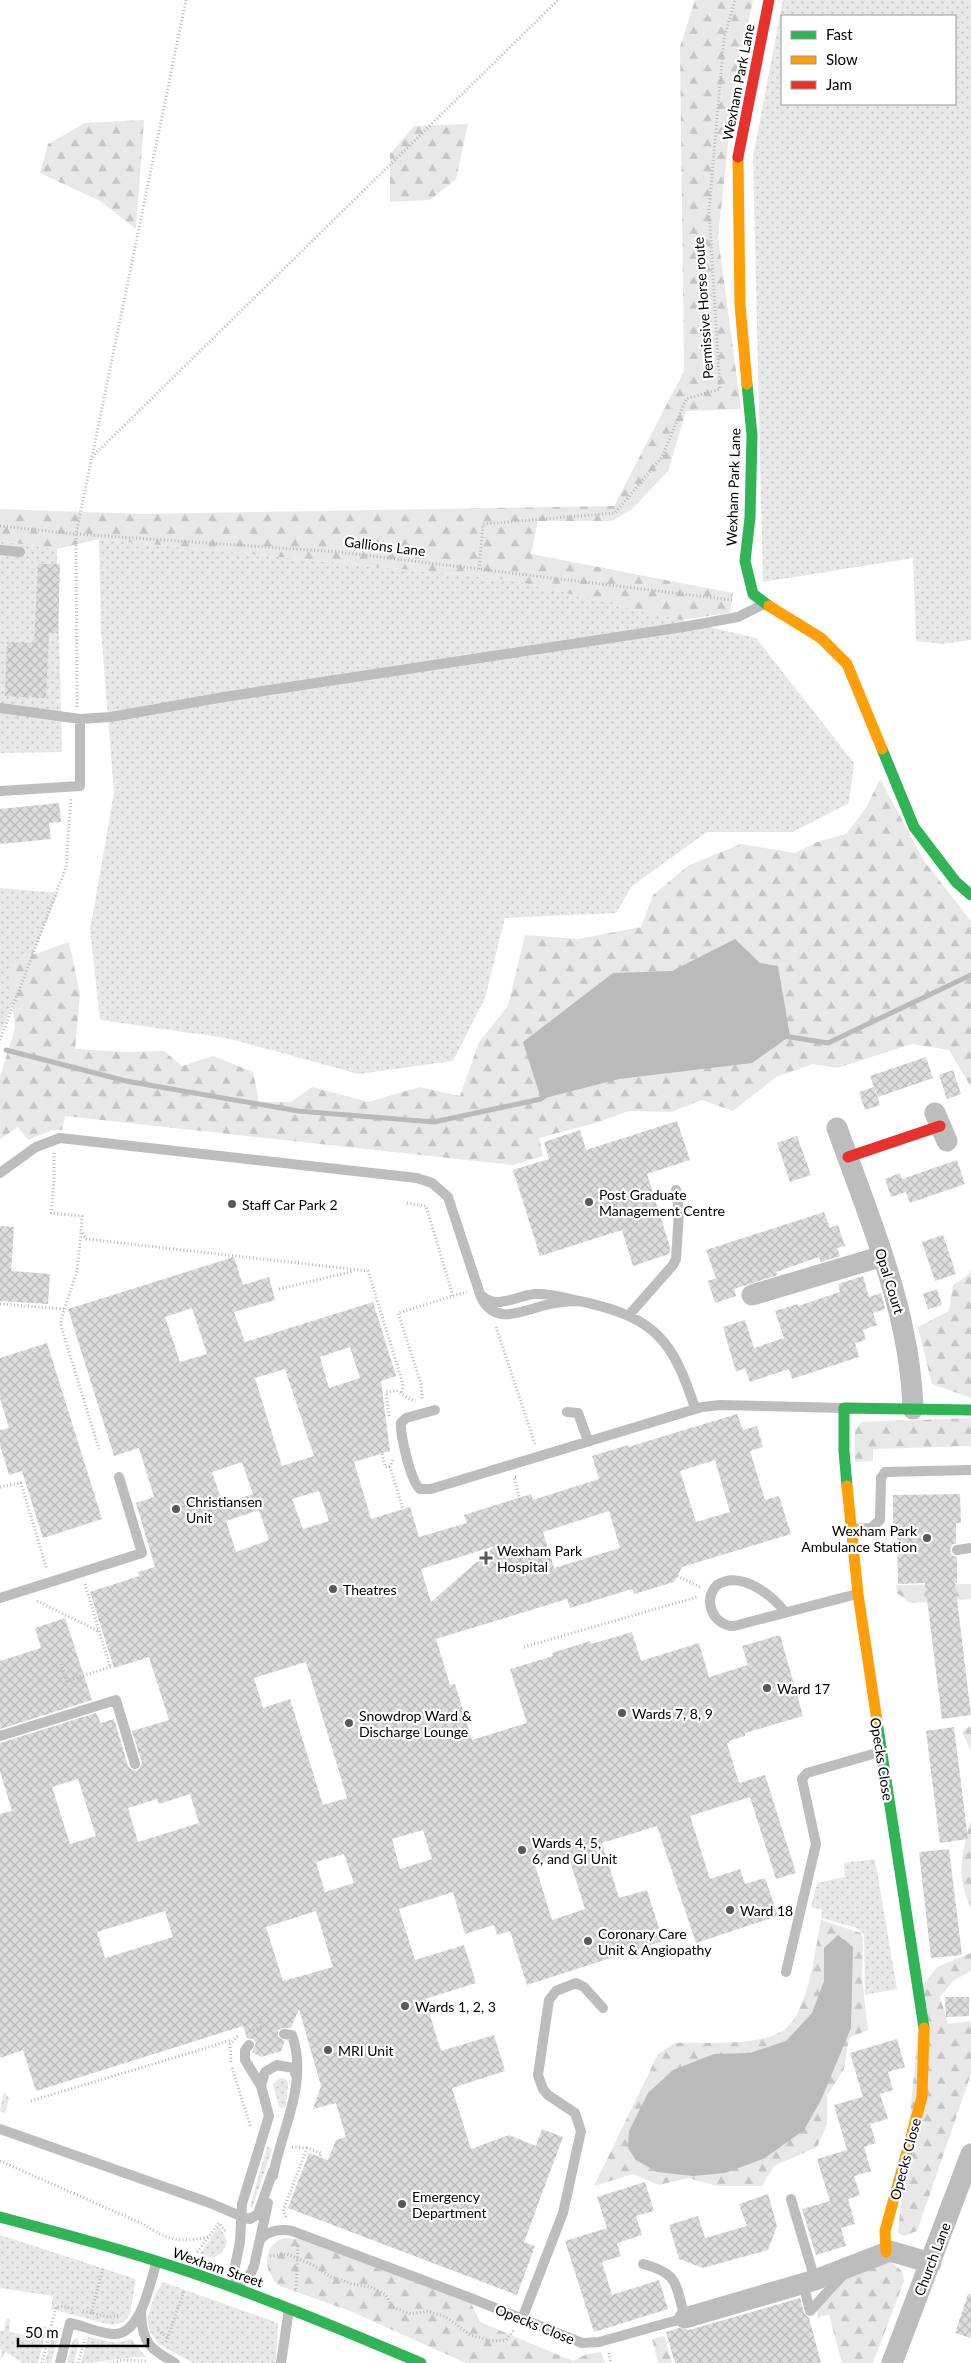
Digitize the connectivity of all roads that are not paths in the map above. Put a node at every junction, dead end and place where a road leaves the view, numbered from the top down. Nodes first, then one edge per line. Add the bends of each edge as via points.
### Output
1 (769, 0) edge
2 (0, 550) edge
3 (20, 552) dead end
4 (765, 604) junction
5 (0, 708) edge
6 (80, 719) junction
7 (0, 791) edge
8 (971, 896) edge
9 (941, 1127) dead end
10 (838, 1128) dead end
11 (848, 1157) junction
12 (0, 1173) edge
13 (676, 1190) dead end
14 (883, 1256) junction
15 (479, 1292) junction
16 (752, 1295) dead end
17 (580, 1301) junction
18 (629, 1315) junction
19 (695, 1408) junction
20 (844, 1408) junction
21 (913, 1409) junction
22 (435, 1410) dead end
23 (971, 1410) edge
24 (567, 1412) dead end
25 (588, 1441) junction
26 (971, 1470) edge
27 (119, 1477) dead end
28 (851, 1529) junction
29 (971, 1548) edge
30 (956, 1550) dead end
31 (858, 1594) junction
32 (0, 1598) edge
33 (785, 1612) junction
34 (0, 1736) edge
35 (881, 1752) junction
36 (135, 1764) dead end
37 (786, 1972) dead end
38 (603, 2008) dead end
39 (284, 2034) dead end
40 (249, 2045) dead end
41 (297, 2080) junction
42 (261, 2086) junction
43 (291, 2110) junction
44 (269, 2116) junction
45 (0, 2129) edge
46 (971, 2154) edge
47 (274, 2171) junction
48 (791, 2199) dead end
49 (224, 2210) junction
50 (0, 2217) edge
51 (241, 2217) junction
52 (261, 2239) junction
53 (240, 2242) junction
54 (886, 2252) junction
55 (157, 2261) junction
56 (931, 2263) junction
57 (643, 2264) dead end
58 (851, 2267) junction
59 (809, 2282) junction
60 (236, 2288) junction
61 (293, 2310) junction
62 (141, 2313) junction
63 (685, 2318) junction
64 (522, 2319) junction
65 (60, 2363) edge
66 (175, 2363) edge
67 (281, 2363) edge
68 (421, 2363) edge
69 (892, 2363) edge

1 - 4 street, Wexham Park Lane via 738,159 740,305 752,435 750,518 745,561 753,594
2 - 3 lane
4 - 6 lane via 738,617 655,632 111,717
4 - 8 street, Wexham Park Lane via 821,638 847,664 914,827 956,882
5 - 6 lane
6 - 7 lane via 80,786
9 - 11 street
10 - 11 street, Opal Court
11 - 14 street, Opal Court
12 - 15 lane via 36,1147 53,1139 69,1139 425,1180 448,1197
13 - 18 lane via 679,1212 676,1259
14 - 16 street
14 - 21 street, Opal Court via 903,1323 912,1375
15 - 17 lane via 491,1302 529,1294
15 - 17 lane via 487,1308 504,1316 555,1303
17 - 18 lane
18 - 19 lane via 657,1334 673,1352
19 - 20 lane via 720,1405
19 - 25 lane
20 - 21 street
20 - 28 street, Opecks Close
21 - 23 street
22 - 25 lane via 406,1418 401,1423 414,1480 420,1489 431,1489
24 - 25 lane via 580,1415
26 - 28 lane via 885,1472 881,1478 880,1520 871,1528
27 - 32 lane via 142,1553
28 - 31 street, Opecks Close
29 - 30 lane
31 - 33 lane
31 - 35 street, Opecks Close
33 - 33 lane via 734,1626 726,1625 713,1614 710,1600 714,1588 722,1582 742,1582 769,1594
34 - 36 lane via 116,1700
35 - 37 lane via 807,1773 802,1779 816,1844
35 - 54 street, Opecks Close via 919,1988 924,2052 922,2097 885,2231
38 - 64 lane via 584,1987 576,1983 556,1992 549,2000 538,2075 548,2095 575,2113 581,2131 563,2213
39 - 41 lane via 293,2037 299,2063
40 - 42 lane via 245,2050 245,2060
41 - 42 lane via 293,2068 276,2065 264,2072
41 - 43 lane
42 - 44 lane
43 - 44 lane via 288,2116 281,2118
43 - 47 lane
44 - 51 lane via 242,2204
45 - 49 lane
46 - 56 street, Church Lane
47 - 51 lane via 258,2214 250,2219
47 - 52 lane
48 - 59 lane
49 - 51 lane
49 - 53 lane via 237,2226
50 - 55 street, Wexham Street
51 - 53 lane
52 - 60 lane via 253,2270
52 - 64 lane, Opecks Close via 267,2233 282,2230 302,2234
53 - 60 lane via 235,2266
54 - 56 street
54 - 58 street, Opecks Close
55 - 60 street, Wexham Street
55 - 62 lane
56 - 69 street, Church Lane
57 - 63 lane via 670,2274
58 - 59 street, Opecks Close
58 - 59 lane via 810,2311
59 - 63 street, Opecks Close
60 - 61 street, Wexham Street
61 - 67 lane
61 - 68 street, Wexham Street
62 - 65 lane via 127,2329 114,2334 70,2323
62 - 66 lane via 145,2341 150,2348
63 - 64 lane, Opecks Close via 590,2343 573,2340

